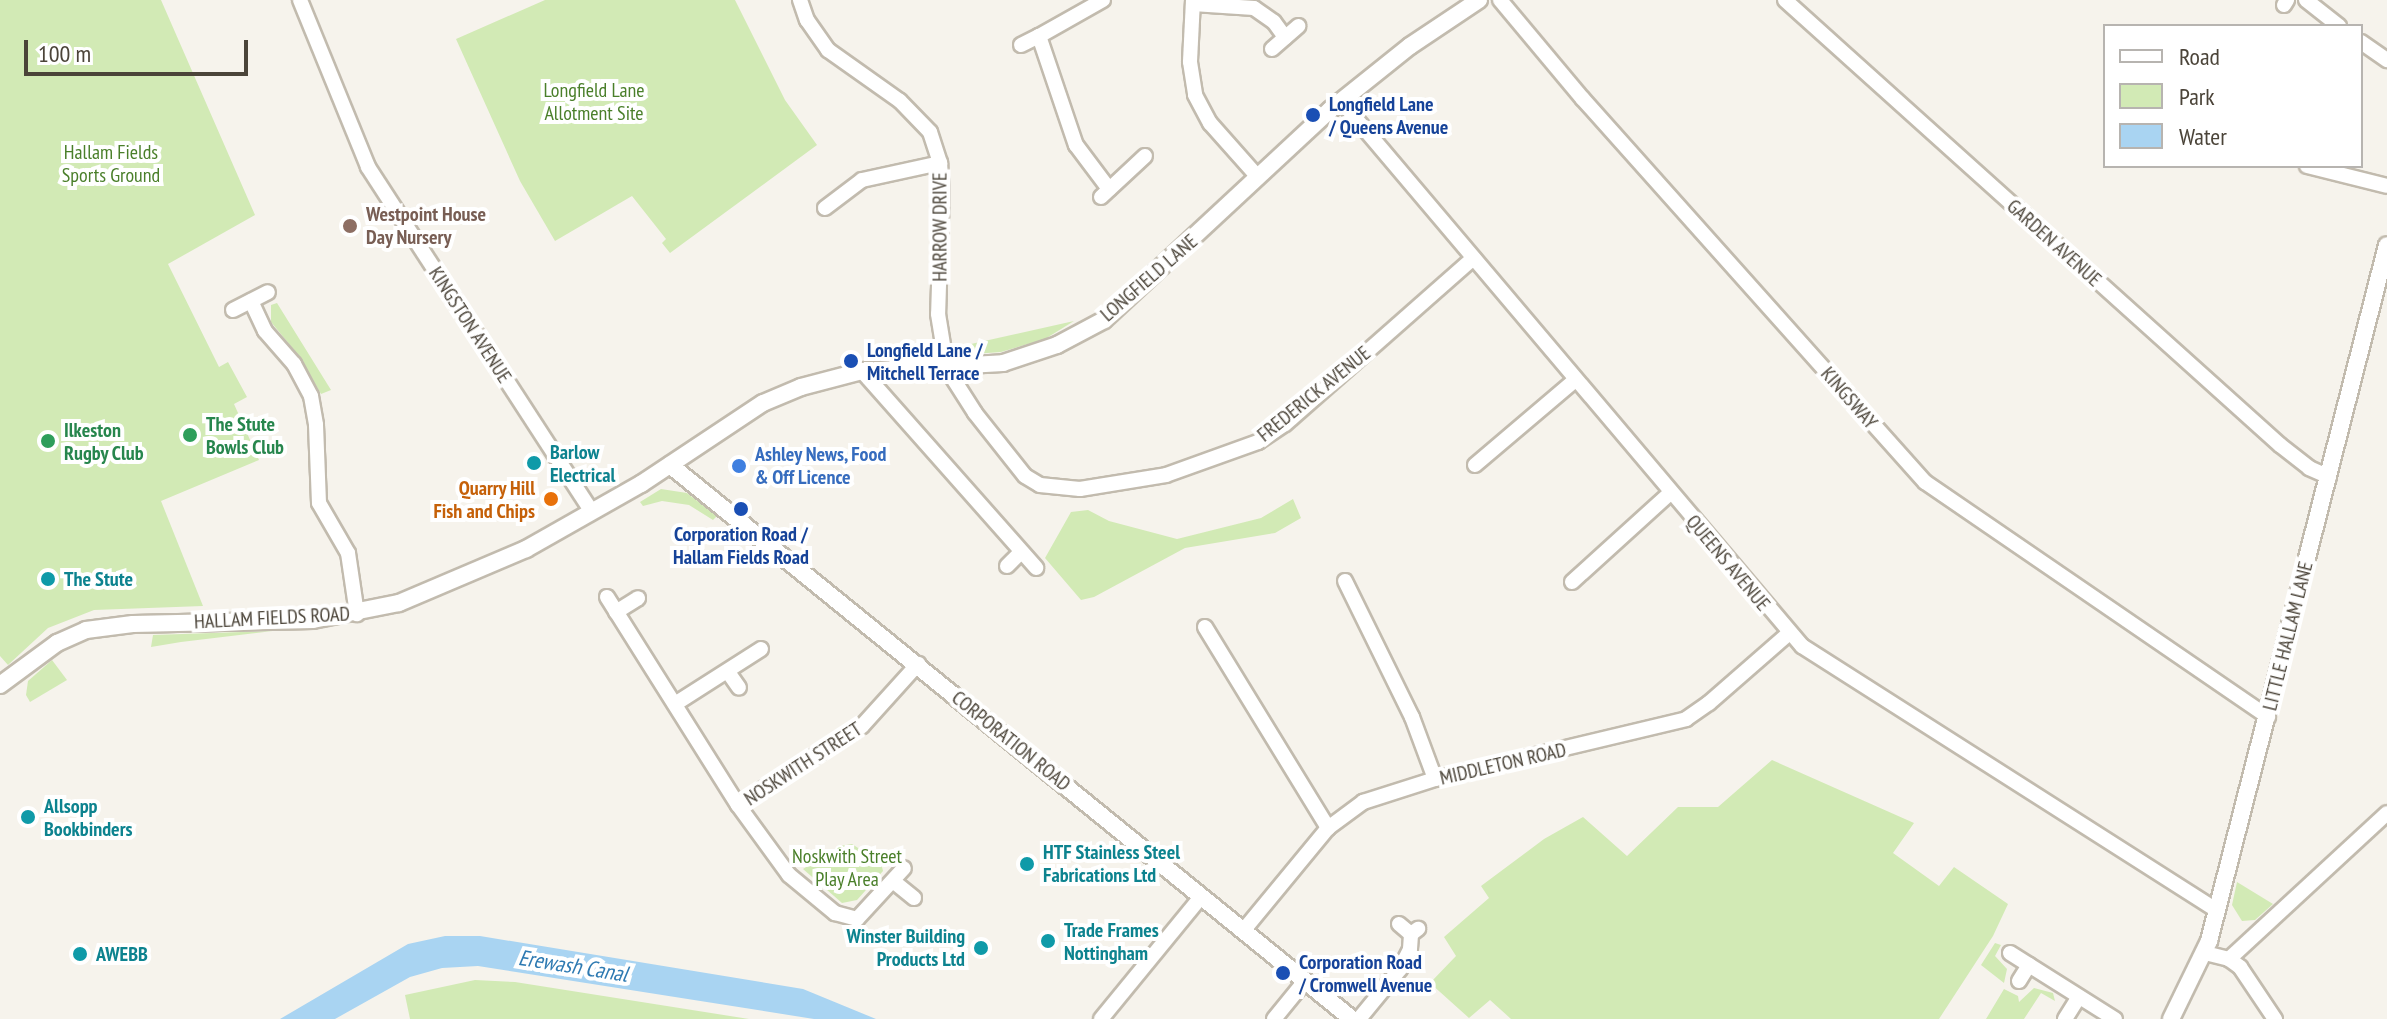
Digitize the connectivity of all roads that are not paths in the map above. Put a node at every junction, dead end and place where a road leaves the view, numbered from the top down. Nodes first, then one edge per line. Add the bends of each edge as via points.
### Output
1 (300, 0) edge
2 (800, 0) edge
3 (1103, 0) edge
4 (1479, 0) edge
5 (1500, 0) edge
6 (1785, 0) edge
7 (2306, 0) edge
8 (1193, 2) edge
9 (2336, 24) edge
10 (1298, 26) dead end
11 (1039, 36) junction
12 (1285, 37) junction
13 (2363, 43) edge
14 (1021, 45) dead end
15 (1272, 49) dead end
16 (2387, 60) edge
17 (1341, 101) junction
18 (1145, 156) dead end
19 (940, 163) junction
20 (2315, 168) edge
21 (1257, 176) junction
22 (2387, 186) edge
23 (825, 208) dead end
24 (2387, 245) edge
25 (1473, 258) junction
26 (268, 292) dead end
27 (251, 301) junction
28 (233, 310) dead end
29 (947, 369) junction
30 (862, 371) junction
31 (1574, 381) junction
32 (670, 465) junction
33 (1475, 465) dead end
34 (2329, 477) junction
35 (1670, 493) junction
36 (592, 512) junction
37 (1021, 552) junction
38 (1007, 566) dead end
39 (1036, 568) dead end
40 (1345, 581) dead end
41 (1572, 582) dead end
42 (607, 597) dead end
43 (638, 598) dead end
44 (616, 612) junction
45 (357, 614) junction
46 (1205, 627) dead end
47 (1788, 634) junction
48 (761, 649) dead end
49 (918, 664) junction
50 (728, 672) junction
51 (0, 685) edge
52 (739, 688) dead end
53 (675, 704) junction
54 (2268, 717) junction
55 (1435, 779) junction
56 (738, 805) junction
57 (2387, 813) edge
58 (1328, 828) junction
59 (904, 868) dead end
60 (893, 881) junction
61 (1201, 897) junction
62 (914, 898) dead end
63 (2216, 910) junction
64 (1399, 924) dead end
65 (1243, 931) junction
66 (2010, 953) dead end
67 (2205, 953) junction
68 (2229, 959) junction
69 (2029, 965) junction
70 (1305, 981) junction
71 (2019, 981) dead end
72 (2079, 997) junction
73 (1101, 1019) edge
74 (1274, 1019) edge
75 (1352, 1019) edge
76 (1359, 1019) edge
77 (2065, 1019) edge
78 (2115, 1019) edge
79 (2171, 1019) edge
80 (2275, 1019) edge

1 - 36 street, KINGSTON AVENUE via 368,167
2 - 19 street, HARROW DRIVE via 828,50 926,126
3 - 11 street
4 - 17 street, LONGFIELD LANE
5 - 54 street, KINGSWAY via 1925,482
6 - 34 street, GARDEN AVENUE via 2302,464
7 - 9 street
8 - 12 street via 1254,8
8 - 21 street via 1190,62 1195,95 1210,123
10 - 12 street
11 - 14 street
11 - 18 street via 1076,145 1105,193
12 - 15 street
13 - 16 street
17 - 21 street, LONGFIELD LANE
17 - 25 street, QUEENS AVENUE
19 - 23 street via 862,180
19 - 29 street, HARROW DRIVE via 938,314
20 - 22 street
21 - 29 street, LONGFIELD LANE via 1104,320 1041,352 1003,363
24 - 34 street, LITTLE HALLAM LANE
25 - 29 street, FREDERICK AVENUE via 1270,434 1166,475 1080,489 1040,485 1025,476
25 - 31 street, QUEENS AVENUE
26 - 27 street
27 - 28 street
27 - 45 street via 265,331 294,364 311,396 319,503 348,553
29 - 30 street, LONGFIELD LANE
30 - 32 street, LONGFIELD LANE via 827,378 763,403
30 - 37 street
31 - 33 street
31 - 35 street, QUEENS AVENUE
32 - 36 street, HALLAM FIELDS ROAD
32 - 49 street, CORPORATION ROAD
34 - 54 street, LITTLE HALLAM LANE
35 - 41 street
35 - 47 street, QUEENS AVENUE
36 - 45 street, HALLAM FIELDS ROAD via 466,576
37 - 38 street
37 - 39 street
40 - 55 street via 1412,717
42 - 44 street
43 - 44 street
44 - 53 street
45 - 51 street, HALLAM FIELDS ROAD via 86,630 57,643
46 - 58 street
47 - 55 street, MIDDLETON ROAD via 1686,719
47 - 63 street, QUEENS AVENUE
48 - 50 street
49 - 56 street, NOSKWITH STREET via 862,726
49 - 61 street, CORPORATION ROAD
50 - 52 street
50 - 53 street
53 - 56 street
54 - 63 street, LITTLE HALLAM LANE
55 - 58 street, MIDDLETON ROAD via 1363,802
56 - 60 street, NOSKWITH STREET via 789,875 841,916 863,916
57 - 68 street
58 - 65 street, MIDDLETON ROAD
59 - 60 street, NOSKWITH STREET
60 - 62 street
61 - 65 street, CORPORATION ROAD
61 - 73 street
63 - 67 street, LITTLE HALLAM LANE
64 - 76 street via 1415,932 1410,949
65 - 70 street, CORPORATION ROAD
66 - 69 street
67 - 68 street
67 - 79 street, LITTLE HALLAM LANE
68 - 80 street via 2250,978
69 - 71 street
69 - 72 street
70 - 74 street
70 - 75 street, CORPORATION ROAD
72 - 77 street
72 - 78 street

